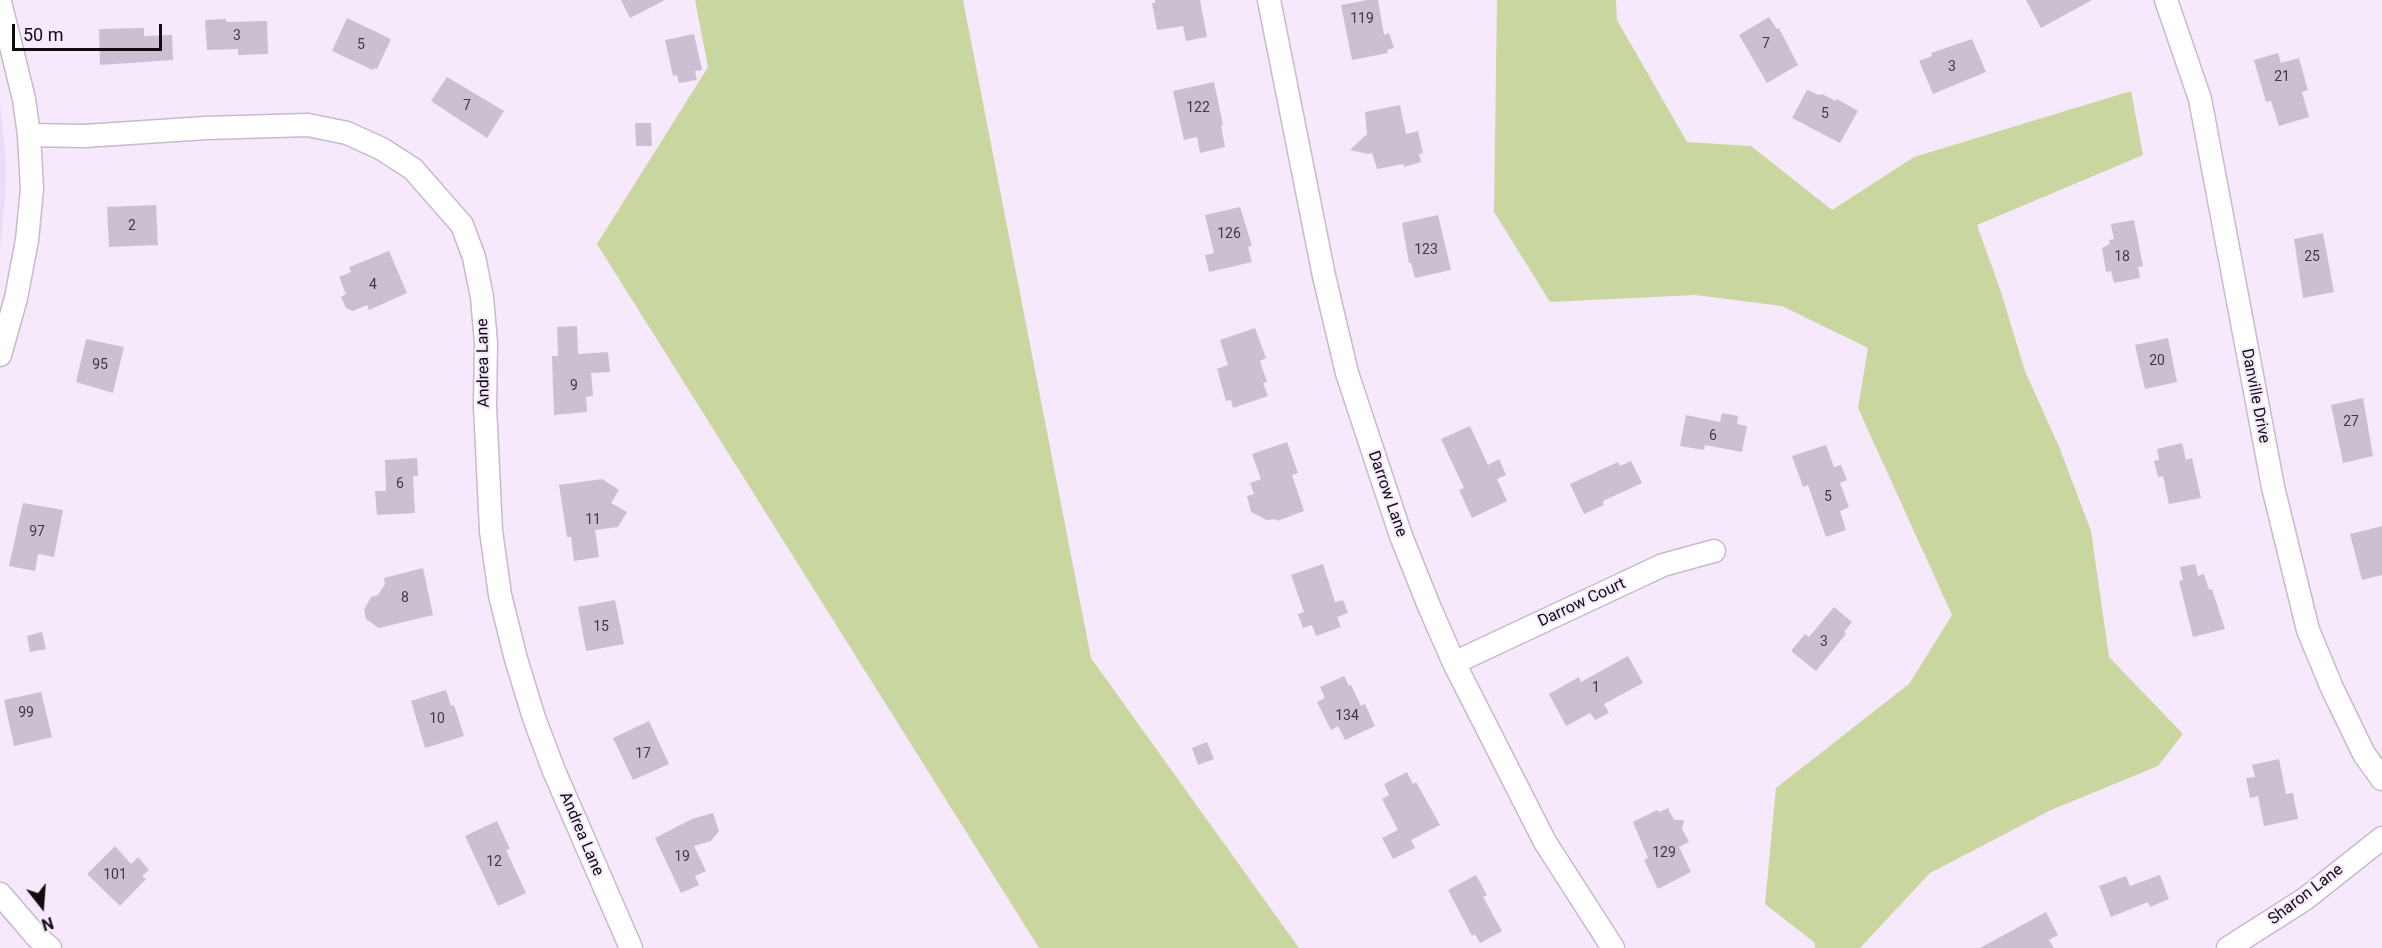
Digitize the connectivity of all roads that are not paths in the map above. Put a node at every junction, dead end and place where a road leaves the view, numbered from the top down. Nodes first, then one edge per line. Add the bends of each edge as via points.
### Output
1 (1269, 0) edge
2 (2166, 0) edge
3 (0, 2) edge
4 (29, 135) junction
5 (0, 355) edge
6 (1714, 551) dead end
7 (1454, 663) junction
8 (2382, 779) edge
9 (2382, 838) edge
10 (0, 894) edge
11 (50, 948) edge
12 (631, 948) edge
13 (1612, 948) edge
14 (2228, 948) edge

1 - 7 street, Darrow Lane via 1347,373 1401,536
2 - 8 street, Danville Drive via 2200,99 2272,487 2308,630 2364,754
3 - 4 street
4 - 5 street via 32,189 27,240
4 - 12 street, Andrea Lane via 308,125 347,133 413,169 462,225 482,297 491,531 500,595 534,718
6 - 7 street, Darrow Court via 1664,565
7 - 13 street, Darrow Lane via 1545,842
9 - 14 street, Sharon Lane via 2305,899
10 - 11 street

